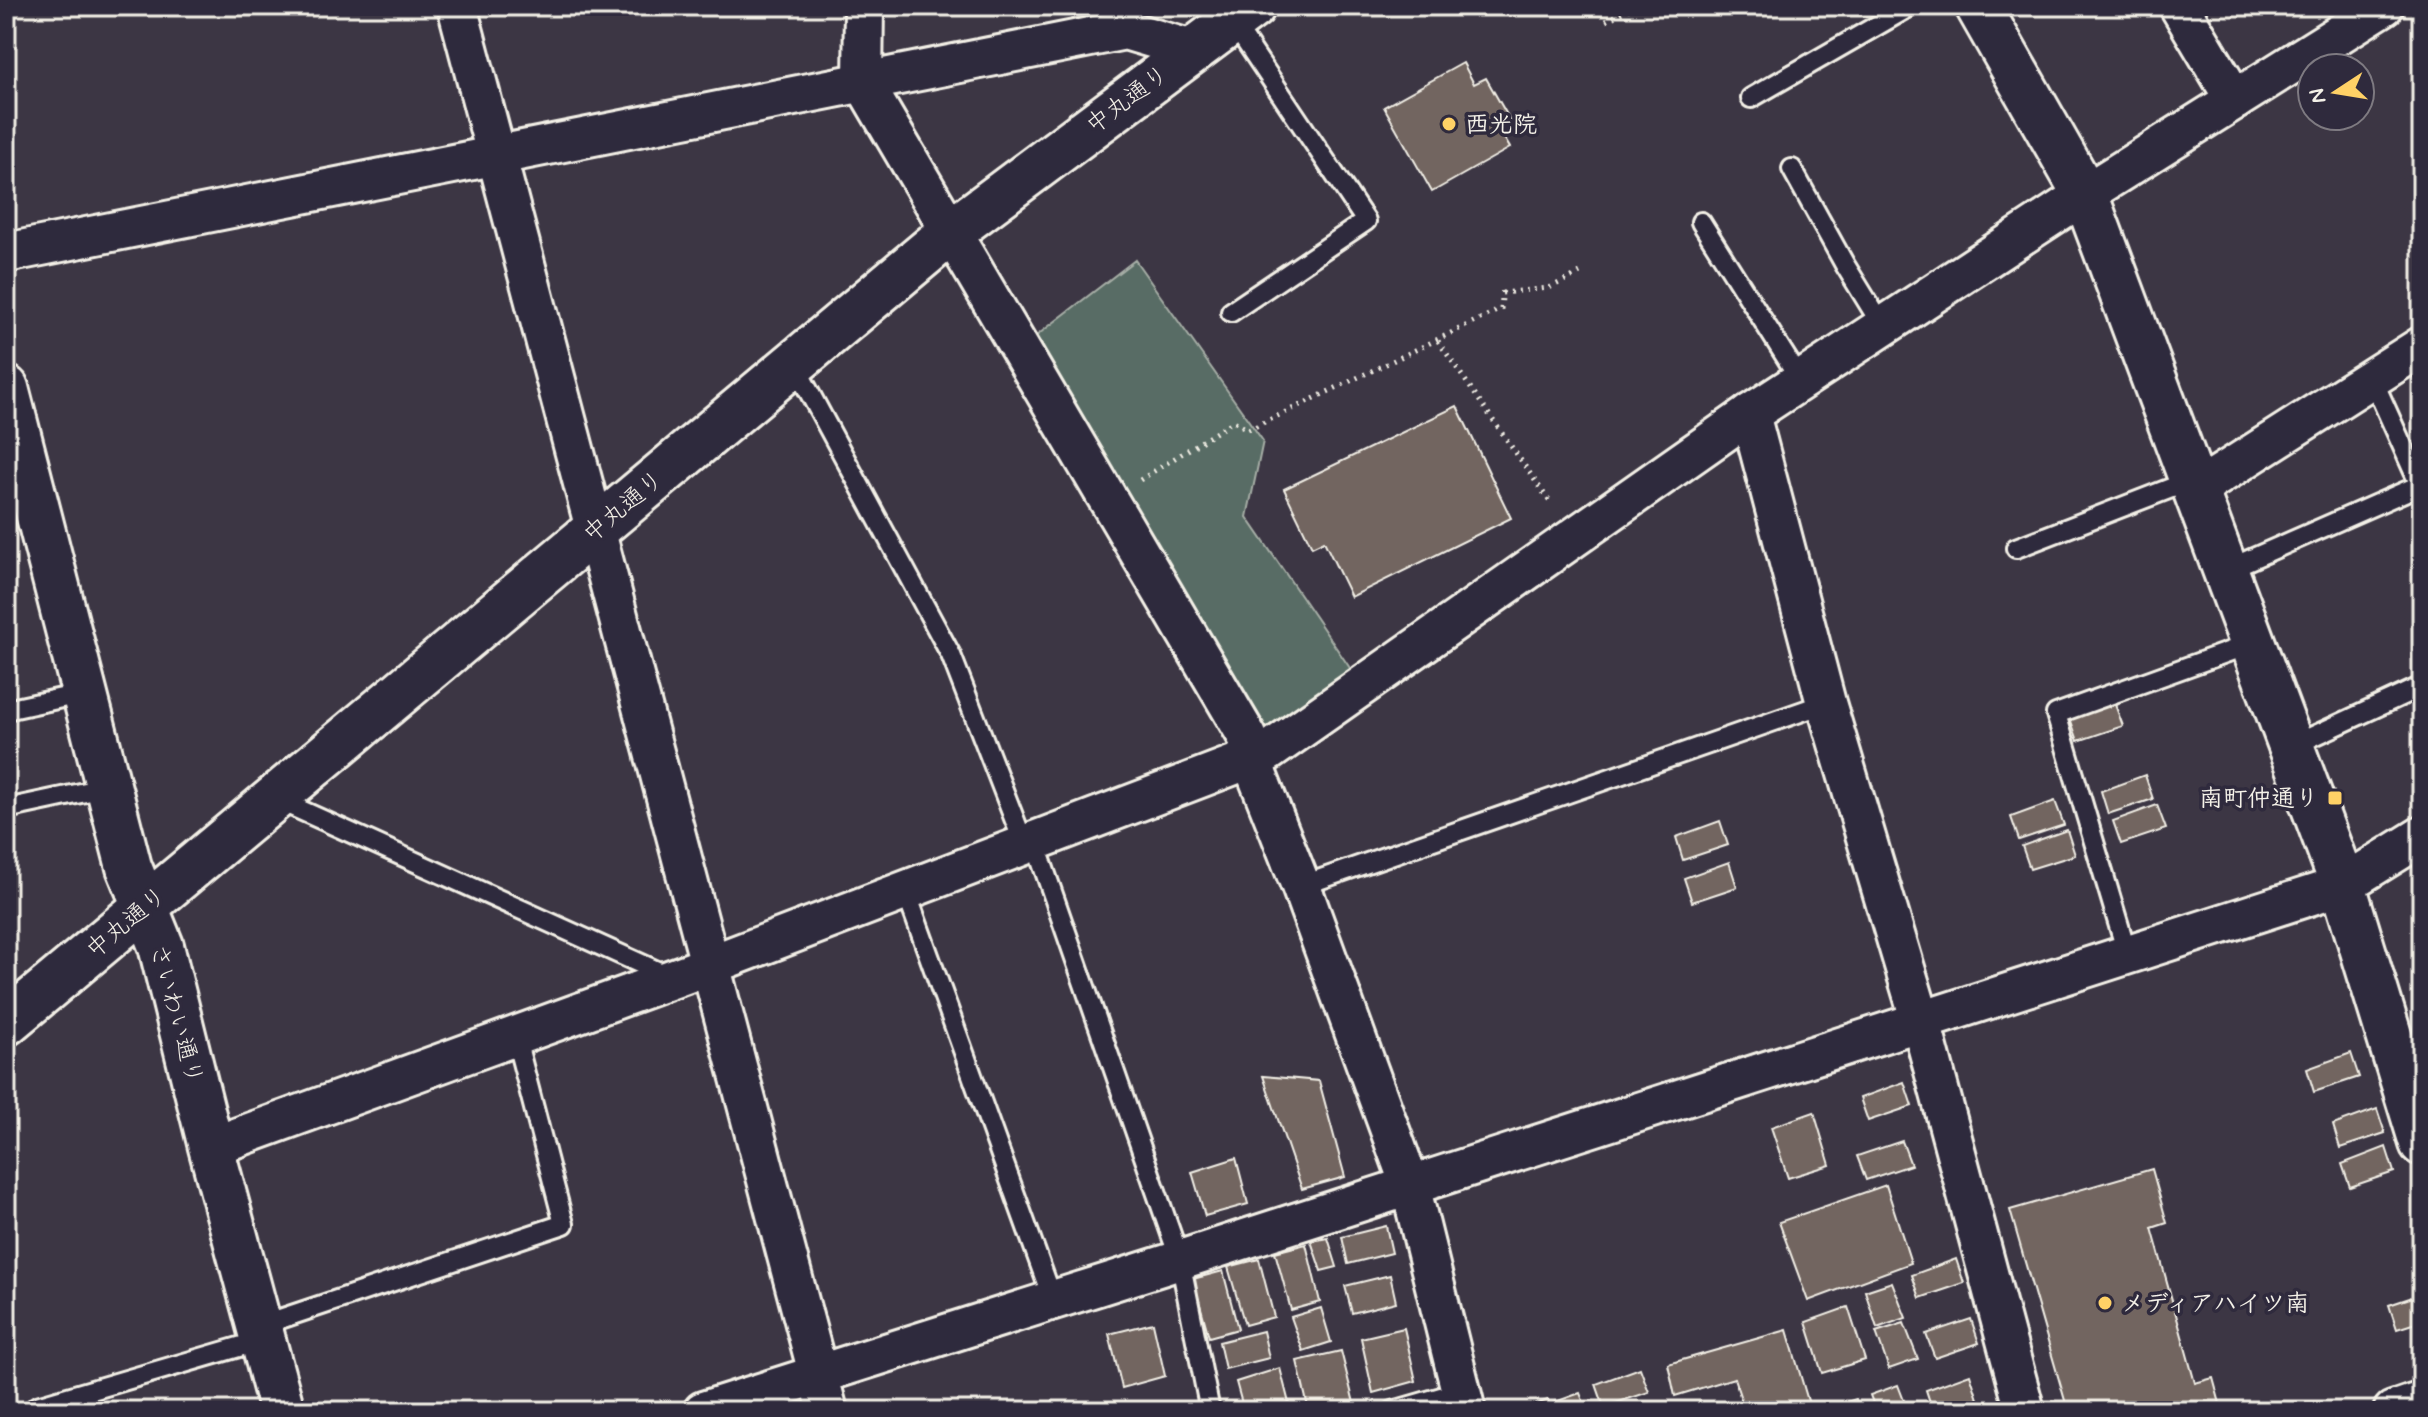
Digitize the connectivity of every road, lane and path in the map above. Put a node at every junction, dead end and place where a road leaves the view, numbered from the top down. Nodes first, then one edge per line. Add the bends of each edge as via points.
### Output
1 (457, 6) edge
2 (864, 6) edge
3 (1634, 6) edge
4 (1911, 6) edge
5 (1978, 6) edge
6 (2179, 6) edge
7 (2381, 7) edge
8 (1243, 14) edge
9 (1606, 21) dead end
10 (1192, 50) junction
11 (863, 82) junction
12 (1751, 98) dead end
13 (2235, 100) junction
14 (497, 157) junction
15 (1792, 169) dead end
16 (2085, 194) junction
17 (1701, 222) dead end
18 (952, 231) junction
19 (6, 253) edge
20 (1580, 273) dead end
21 (1231, 312) dead end
22 (1883, 327) junction
23 (1438, 341) junction
24 (2422, 346) edge
25 (794, 364) junction
26 (2372, 378) junction
27 (1801, 381) junction
28 (6, 388) edge
29 (1750, 414) junction
30 (15, 455) edge
31 (2194, 485) junction
32 (1108, 500) junction
33 (595, 529) junction
34 (1573, 536) junction
35 (2016, 548) dead end
36 (2226, 570) junction
37 (2253, 643) junction
38 (2422, 686) edge
39 (85, 693) junction
40 (1826, 703) junction
41 (6, 710) edge
42 (2292, 746) junction
43 (1254, 758) junction
44 (109, 787) junction
45 (274, 798) junction
46 (6, 809) edge
47 (2422, 836) edge
48 (1029, 842) junction
49 (2343, 885) junction
50 (1301, 886) junction
51 (905, 889) junction
52 (145, 906) junction
53 (2127, 953) junction
54 (710, 965) junction
55 (673, 978) junction
56 (1921, 1022) junction
57 (6, 1023) edge
58 (515, 1035) junction
59 (2422, 1143) edge
60 (211, 1147) junction
61 (1410, 1185) junction
62 (1180, 1260) junction
63 (1053, 1300) junction
64 (261, 1333) junction
65 (818, 1373) junction
66 (1464, 1401) edge
67 (2422, 1401) edge
68 (37, 1406) dead end
69 (282, 1411) edge
70 (703, 1411) edge
71 (828, 1411) edge
72 (1210, 1411) edge
73 (1393, 1411) edge
74 (2025, 1411) edge
75 (2393, 1411) edge

1 - 14 street
2 - 11 street
3 - 9 path
4 - 12 lane
5 - 16 street
6 - 13 street
7 - 13 street
8 - 10 street, 中丸通り
8 - 21 lane via 1366,221
10 - 11 street via 1125,30
10 - 18 street, 中丸通り
11 - 14 street
11 - 18 street
13 - 16 street
14 - 19 street
14 - 33 street
15 - 22 lane
16 - 22 street
16 - 31 street
17 - 27 lane
18 - 25 street, 中丸通り
18 - 32 street
20 - 23 path via 1549,288 1502,290 1501,309
22 - 27 street
23 - 32 path via 1248,430 1234,421
23 - 34 path
24 - 26 street
25 - 33 street, 中丸通り
25 - 48 lane via 951,655
26 - 31 street
26 - 36 lane via 2420,485
27 - 29 street
28 - 30 street, さいわい通り
29 - 34 street
29 - 40 street
30 - 39 street, さいわい通り
31 - 35 lane
31 - 36 street
32 - 43 street via 1247,736
33 - 45 street, 中丸通り
33 - 54 street
34 - 43 street
36 - 37 street
37 - 42 street
37 - 53 lane via 2056,714
38 - 42 lane
39 - 41 lane
39 - 44 street, さいわい通り
40 - 50 lane
40 - 56 street
42 - 49 street
43 - 48 street
43 - 50 street
44 - 46 lane
44 - 52 street, さいわい通り via 129,867
45 - 52 street, 中丸通り
45 - 55 lane
47 - 49 street
48 - 51 street
48 - 62 lane
49 - 53 street
49 - 59 street
50 - 61 street
51 - 54 street
51 - 63 lane
52 - 57 street, 中丸通り
52 - 60 street, さいわい通り via 161,946
53 - 56 street
54 - 55 street
54 - 65 street
55 - 58 street
56 - 61 street
56 - 74 street
58 - 60 street
58 - 64 lane via 564,1224
60 - 64 street, さいわい通り
61 - 62 street
61 - 66 street
62 - 63 street
62 - 72 lane
63 - 65 street
64 - 68 lane
64 - 69 street, さいわい通り
65 - 70 street
65 - 71 street
66 - 73 lane
67 - 75 street

